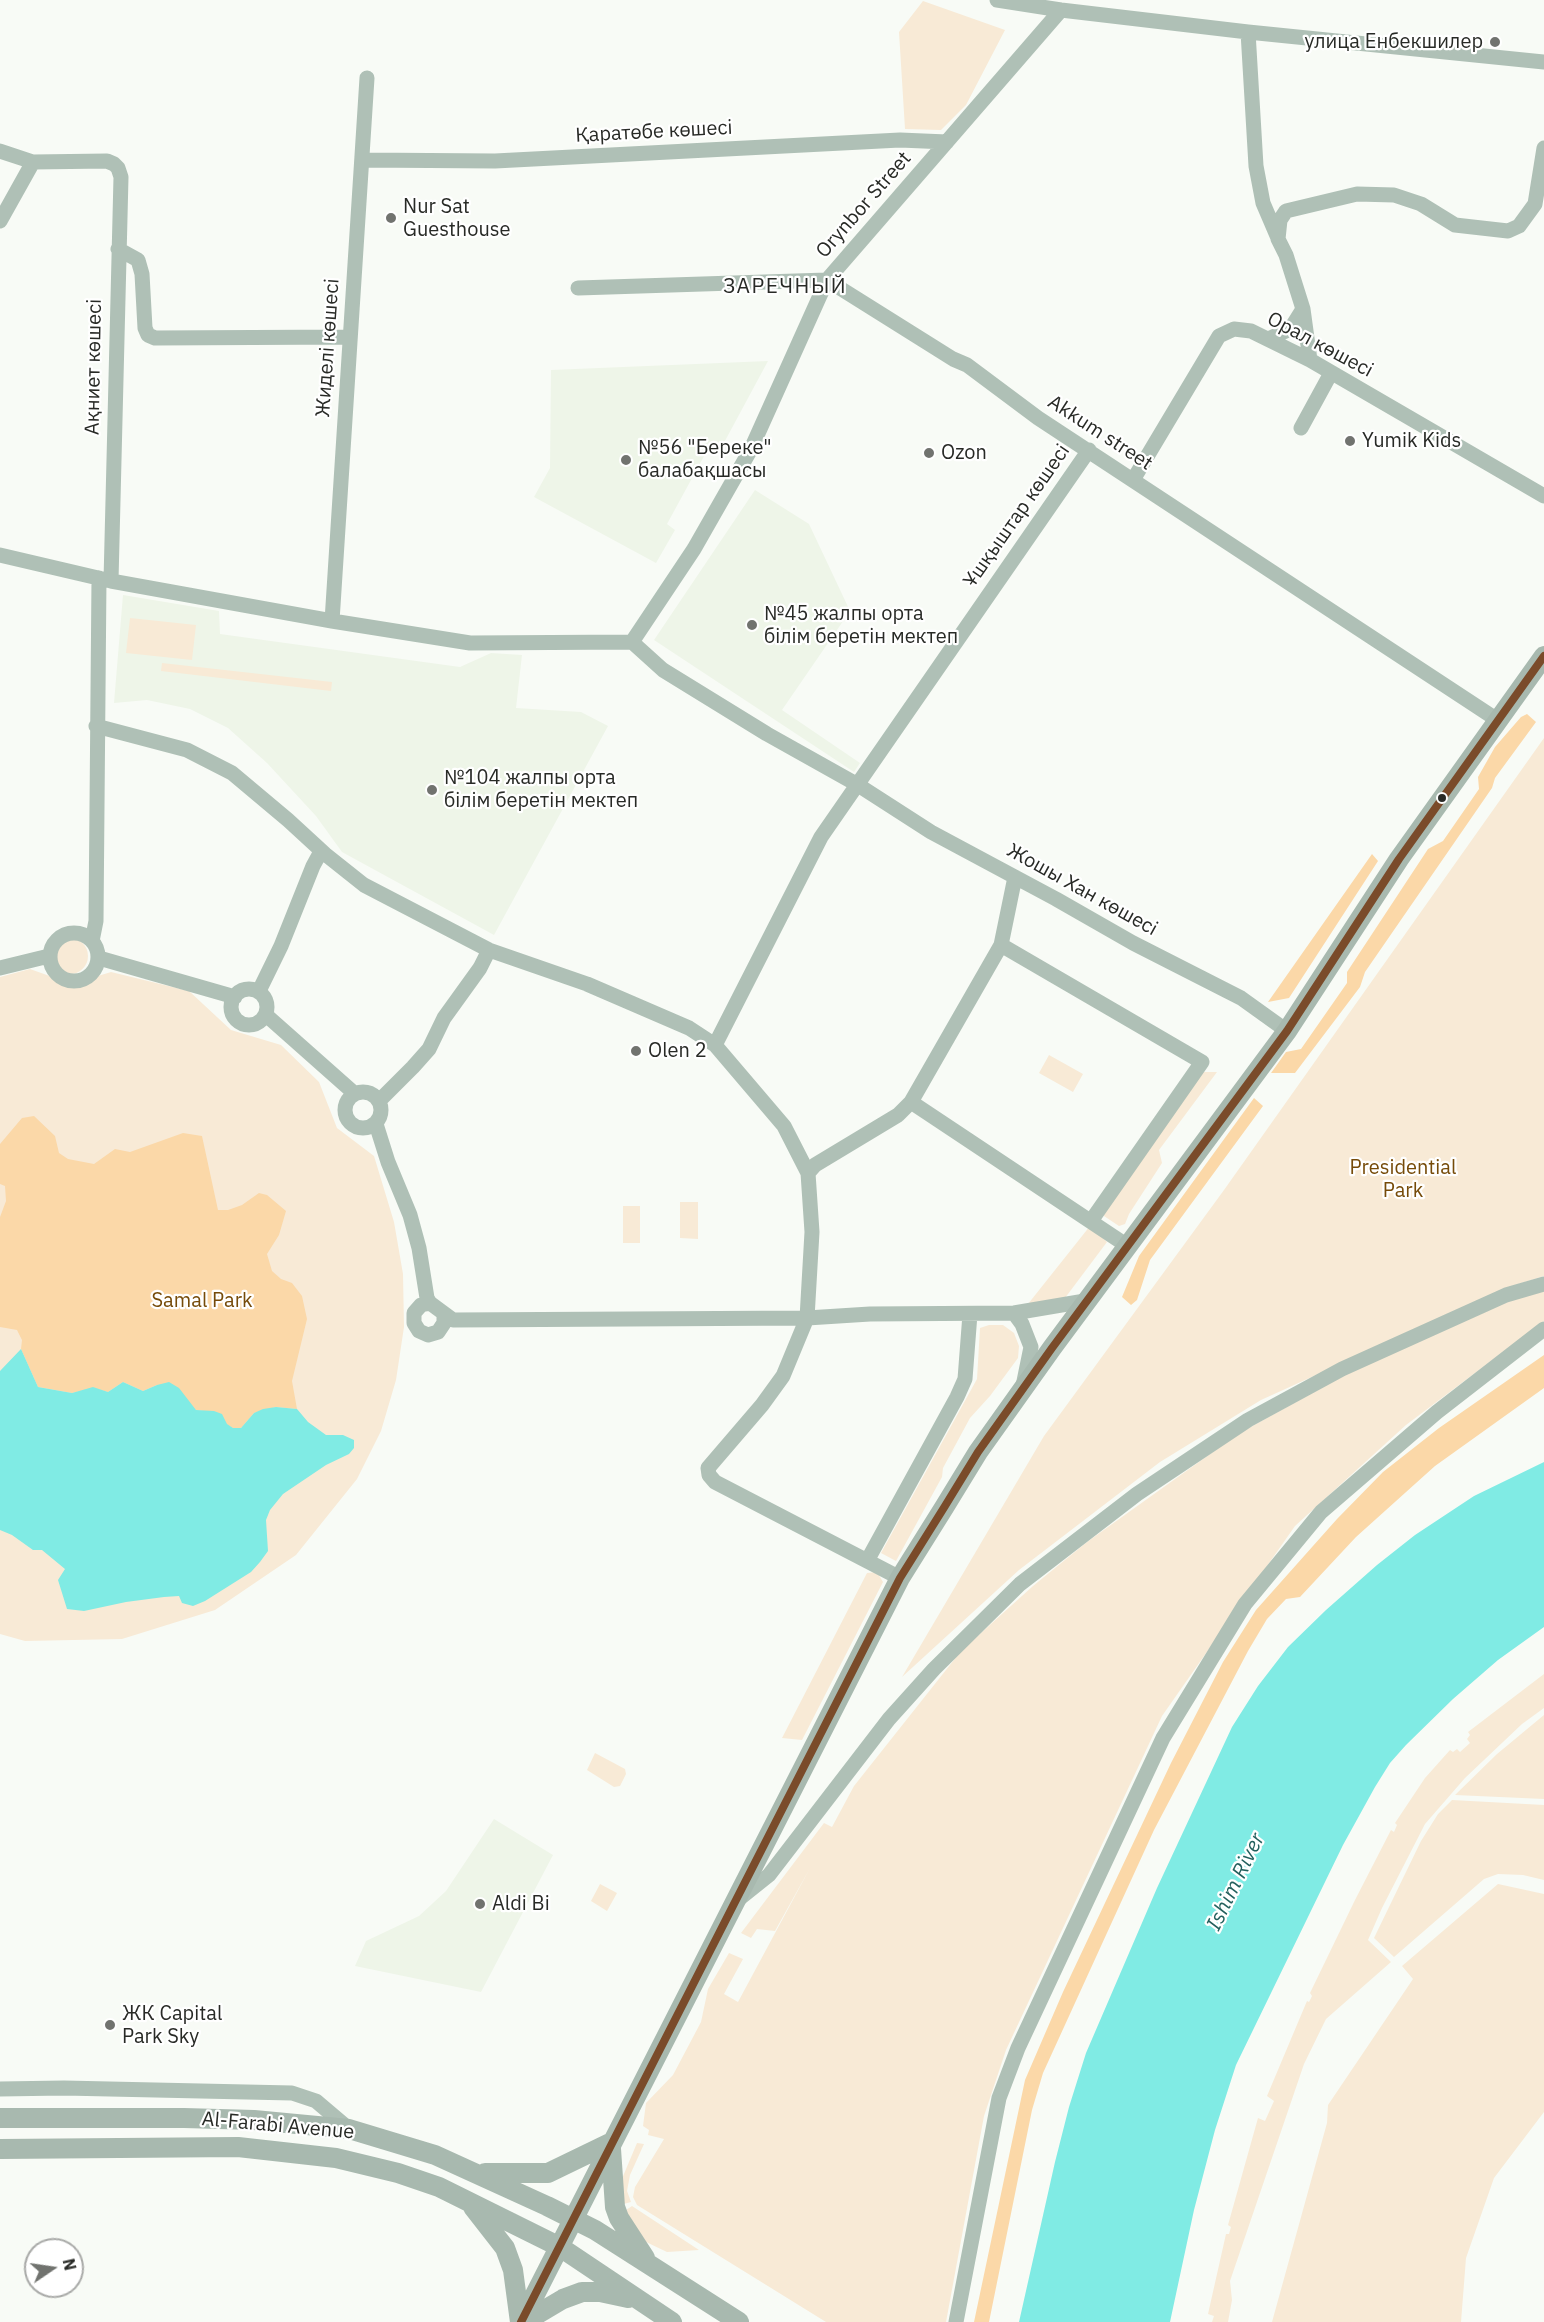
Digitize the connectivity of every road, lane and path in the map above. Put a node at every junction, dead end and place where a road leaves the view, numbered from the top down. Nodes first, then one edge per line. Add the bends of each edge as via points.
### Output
1 (997, 0) edge
2 (1061, 10) junction
3 (1248, 32) junction
4 (1544, 62) edge
5 (367, 78) dead end
6 (946, 142) junction
7 (1544, 148) edge
8 (0, 151) edge
9 (363, 160) junction
10 (33, 162) junction
11 (0, 221) edge
12 (1278, 239) junction
13 (117, 249) junction
14 (827, 280) junction
15 (578, 288) dead end
16 (1303, 309) junction
17 (350, 338) junction
18 (1268, 339) junction
19 (1310, 360) junction
20 (1331, 373) junction
21 (1301, 428) dead end
22 (1089, 450) junction
23 (1134, 480) junction
24 (1544, 496) edge
25 (0, 555) edge
26 (105, 580) junction
27 (332, 621) junction
28 (632, 642) junction
29 (1544, 656) edge
30 (1498, 721) junction
31 (96, 726) junction
32 (858, 785) junction
33 (325, 854) junction
34 (1015, 877) junction
35 (92, 941) junction
36 (1000, 945) junction
37 (489, 950) junction
38 (49, 956) junction
39 (99, 958) junction
40 (0, 968) edge
41 (259, 992) junction
42 (234, 997) junction
43 (266, 1015) junction
44 (1287, 1031) junction
45 (715, 1045) junction
46 (354, 1093) junction
47 (379, 1101) junction
48 (911, 1101) junction
49 (376, 1124) junction
50 (808, 1173) junction
51 (1091, 1221) junction
52 (1126, 1245) junction
53 (1544, 1284) edge
54 (1085, 1301) junction
55 (430, 1303) junction
56 (1014, 1313) junction
57 (970, 1314) junction
58 (444, 1315) junction
59 (807, 1318) junction
60 (1544, 1329) edge
61 (1023, 1389) junction
62 (867, 1561) junction
63 (900, 1578) junction
64 (734, 1903) junction
65 (0, 2089) edge
66 (0, 2118) edge
67 (31, 2118) junction
68 (350, 2129) junction
69 (610, 2143) junction
70 (0, 2149) edge
71 (31, 2149) junction
72 (478, 2172) junction
73 (470, 2202) junction
74 (575, 2219) junction
75 (560, 2247) junction
76 (650, 2266) junction
77 (639, 2301) junction
78 (522, 2322) edge
79 (672, 2322) edge
80 (739, 2322) edge
81 (956, 2322) edge

1 - 2 street
2 - 3 street
2 - 6 street, Orynbor Street
3 - 4 street
3 - 12 street via 1256,166 1263,204
5 - 9 street, Жиделі көшесі
6 - 9 street, Қаратөбе көшесі via 900,140 495,161
6 - 14 street, Orynbor Street
7 - 12 street via 1535,204 1519,226 1508,231 1455,225 1421,204 1394,195 1357,194 1286,211 1280,220
8 - 10 street
9 - 17 street, Жиделі көшесі
10 - 11 street
10 - 13 street, Ақниет көшесі via 107,161 118,168 121,177
12 - 16 street
13 - 17 street via 138,260 145,328 155,338
13 - 26 street, Ақниет көшесі
14 - 15 street
14 - 22 street, Akkum street via 967,365
14 - 28 street, Orynbor Street via 751,448 694,549
16 - 18 street via 1293,325
16 - 19 street
17 - 27 street, Жиделі көшесі
18 - 19 street, Орал көшесі
18 - 23 street, Орал көшесі via 1234,328 1219,336
19 - 20 street, Орал көшесі
20 - 21 street
20 - 24 street, Орал көшесі
22 - 23 street, Akkum street
22 - 32 street, Ұшқыштар көшесі
23 - 30 street, Akkum street
25 - 26 street
26 - 27 street
26 - 31 street, Ақниет көшесі
27 - 28 street via 470,643
28 - 32 street, Жошы Хан көшесі via 663,670 694,690
29 - 30 main road
30 - 44 main road via 1399,859
31 - 33 street via 188,750 232,773
31 - 35 street, Ақниет көшесі via 96,921
32 - 34 street, Жошы Хан көшесі
32 - 45 street, Ұшқыштар көшесі via 821,837
33 - 37 street via 364,885
33 - 41 street via 319,855 313,866
34 - 36 street
34 - 44 street, Жошы Хан көшесі via 1241,998
35 - 38 street via 75,932 63,935 53,944
35 - 39 street
36 - 48 street
36 - 51 street via 1202,1062
37 - 45 street via 587,984 689,1028
37 - 47 street via 444,1018 429,1049
38 - 39 street via 52,969 73,982 86,979
38 - 40 street
39 - 42 street
41 - 42 street via 243,990
41 - 43 street via 267,1005
42 - 43 street via 232,1013 244,1024 260,1022
43 - 46 street
44 - 52 main road via 1138,1220
45 - 50 street via 784,1126
46 - 47 street via 364,1091
46 - 49 street via 344,1105 347,1121 360,1129
47 - 49 street via 381,1113
48 - 50 street via 898,1115 814,1165
48 - 51 street
49 - 55 street via 410,1215
50 - 59 street via 812,1232
51 - 52 street
52 - 54 main road
53 - 64 street via 1506,1295 1342,1369 1248,1420 1137,1494 1020,1584 934,1669 889,1719 769,1875
54 - 56 street
54 - 61 main road
55 - 58 street
55 - 58 street via 421,1305 414,1313 419,1331 428,1335 438,1332
56 - 57 street
56 - 61 street via 1030,1347
57 - 59 street
57 - 62 street via 965,1379
58 - 59 street via 458,1322
59 - 62 street via 783,1376 708,1468 709,1475
60 - 81 street via 1437,1412 1322,1512 1245,1604 1163,1738 1017,2048 999,2098
61 - 63 main road via 978,1452
62 - 63 street
63 - 64 main road
64 - 69 main road
65 - 68 street via 64,2083 292,2093 316,2101
66 - 67 main road, Al-Farabi Avenue
67 - 68 main road, Al-Farabi Avenue via 231,2119
67 - 71 main road
68 - 72 main road, Al-Farabi Avenue
69 - 72 main road via 548,2173
69 - 74 main road
69 - 76 main road via 615,2207
70 - 71 main road, Al-Farabi Avenue
71 - 73 main road, Al-Farabi Avenue via 238,2147 336,2158 398,2172
72 - 74 main road, Al-Farabi Avenue
73 - 75 main road, Al-Farabi Avenue
73 - 78 main road via 505,2248
74 - 75 main road
74 - 76 main road, Al-Farabi Avenue
75 - 77 main road, Al-Farabi Avenue
75 - 78 main road
76 - 80 main road, Al-Farabi Avenue
77 - 78 main road via 582,2292
77 - 79 main road, Al-Farabi Avenue

